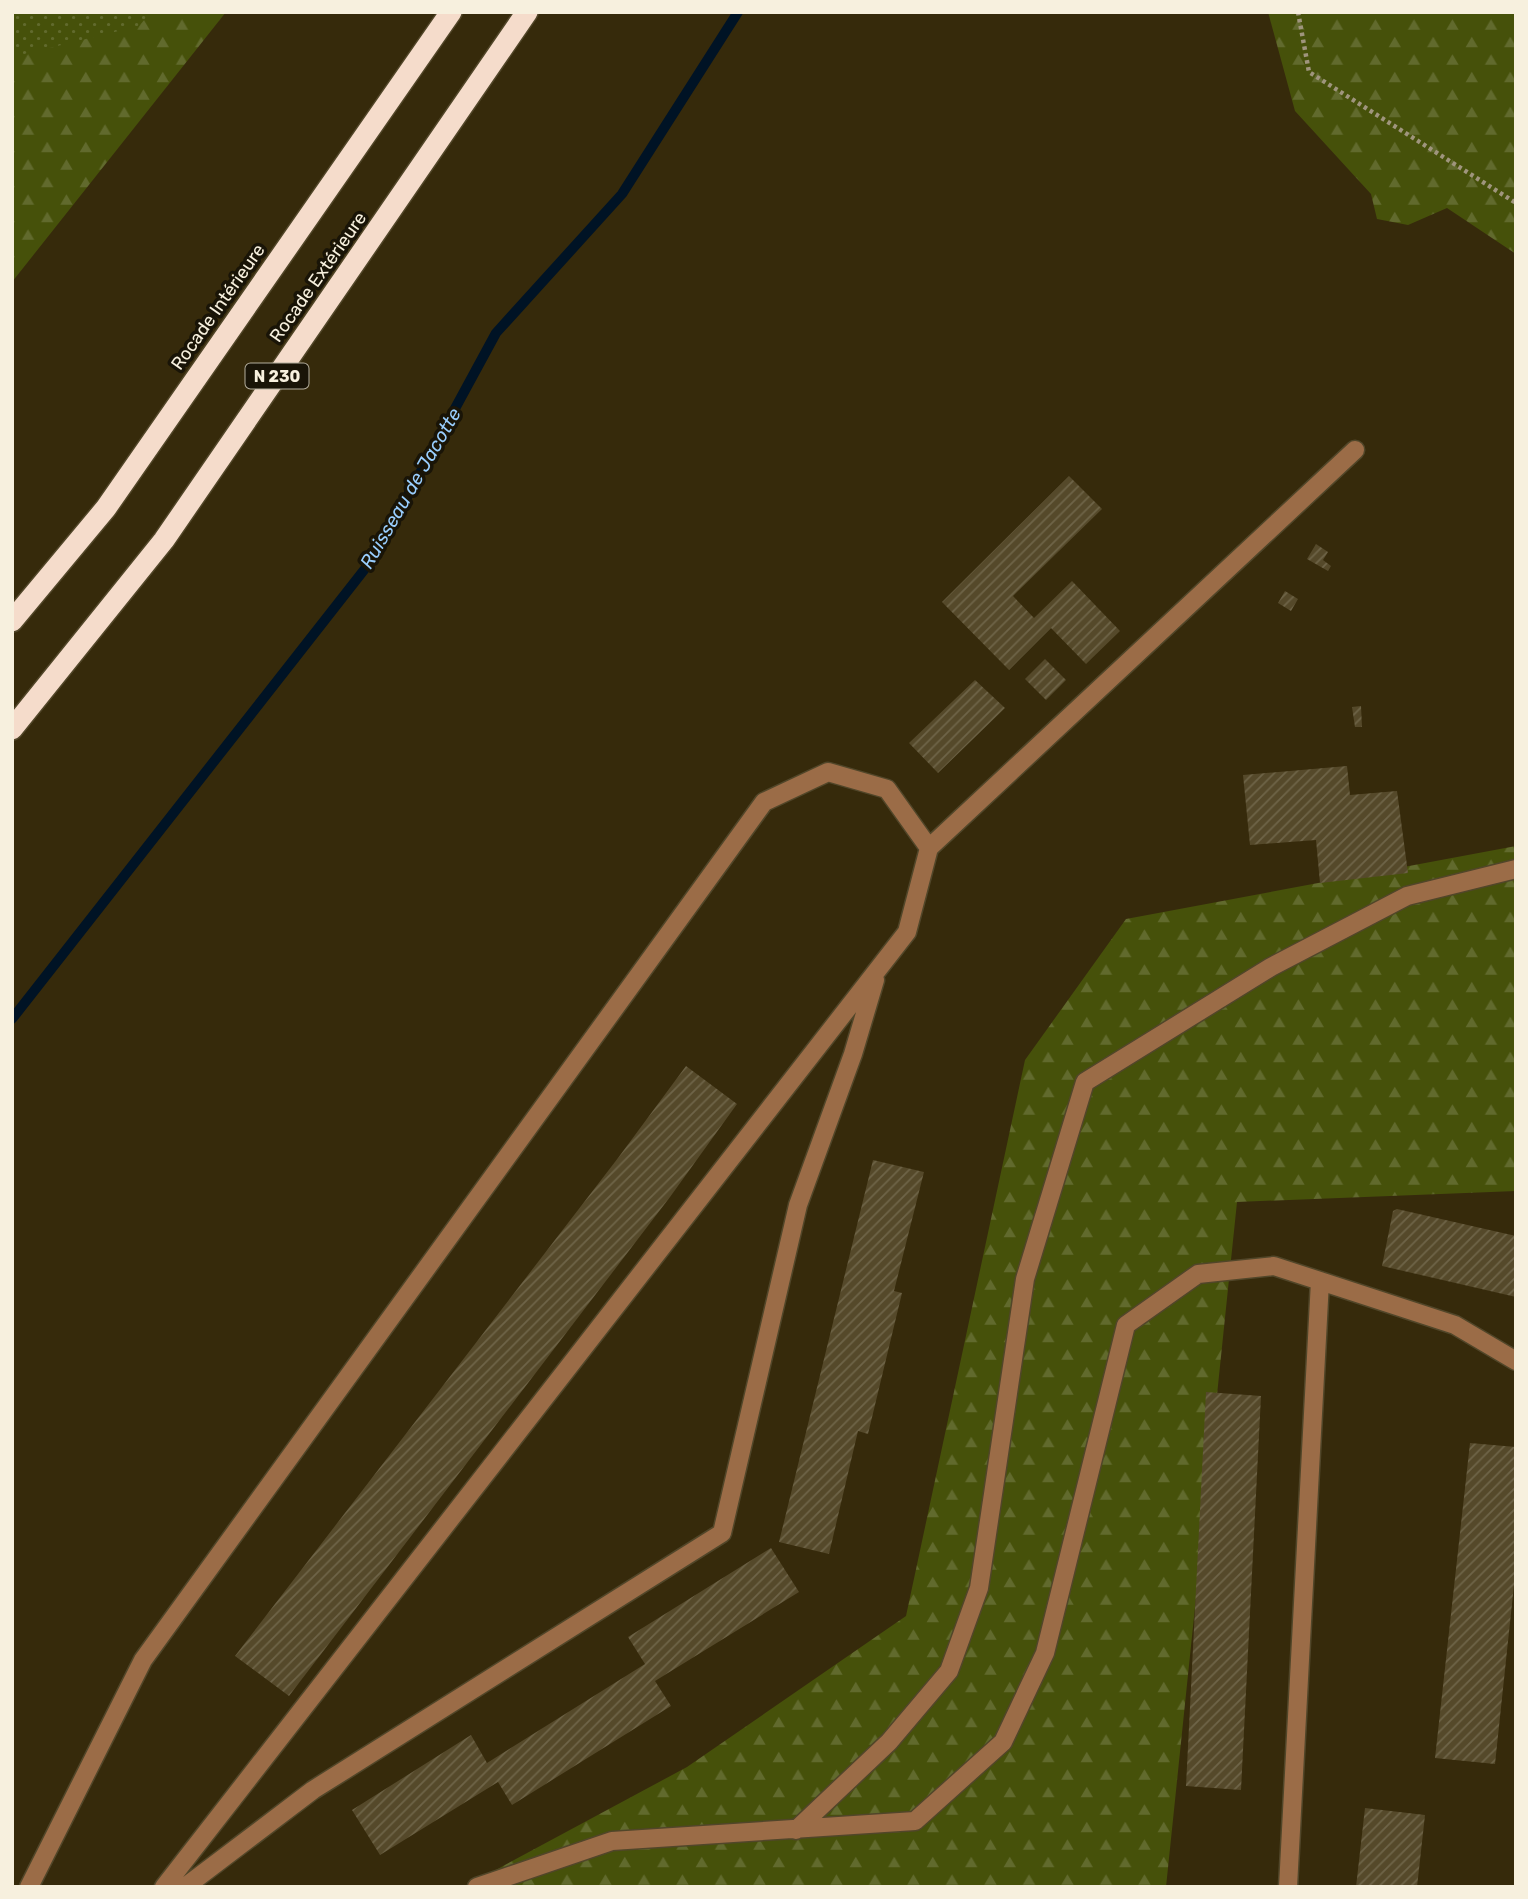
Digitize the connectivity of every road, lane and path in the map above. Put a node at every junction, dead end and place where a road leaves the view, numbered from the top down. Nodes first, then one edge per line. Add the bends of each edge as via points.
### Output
1 (451, 12) edge
2 (527, 12) edge
3 (1298, 12) edge
4 (1516, 203) edge
5 (1355, 450) dead end
6 (12, 621) edge
7 (12, 729) edge
8 (929, 848) junction
9 (1516, 869) edge
10 (878, 969) junction
11 (1321, 1281) junction
12 (1516, 1361) edge
13 (796, 1830) junction
14 (29, 1887) edge
15 (164, 1887) edge
16 (185, 1887) edge
17 (477, 1887) edge
18 (1288, 1887) edge

1 - 6 highway, Rocade Intérieure via 106,508
2 - 7 highway, Rocade Extérieure / N 230 via 164,540
3 - 4 path via 1309,72
5 - 8 lane
8 - 10 lane via 907,932
8 - 14 lane via 887,789 828,772 764,802 143,1660
9 - 13 lane via 1407,896 1270,967 1085,1082 1025,1279 979,1588 949,1671 888,1742
10 - 15 lane
10 - 16 lane via 853,1054 798,1205 722,1533 313,1790
11 - 12 lane via 1455,1325
11 - 13 lane via 1274,1266 1198,1275 1126,1325 1045,1653 1003,1742 915,1821
11 - 18 lane
13 - 17 lane via 612,1840

